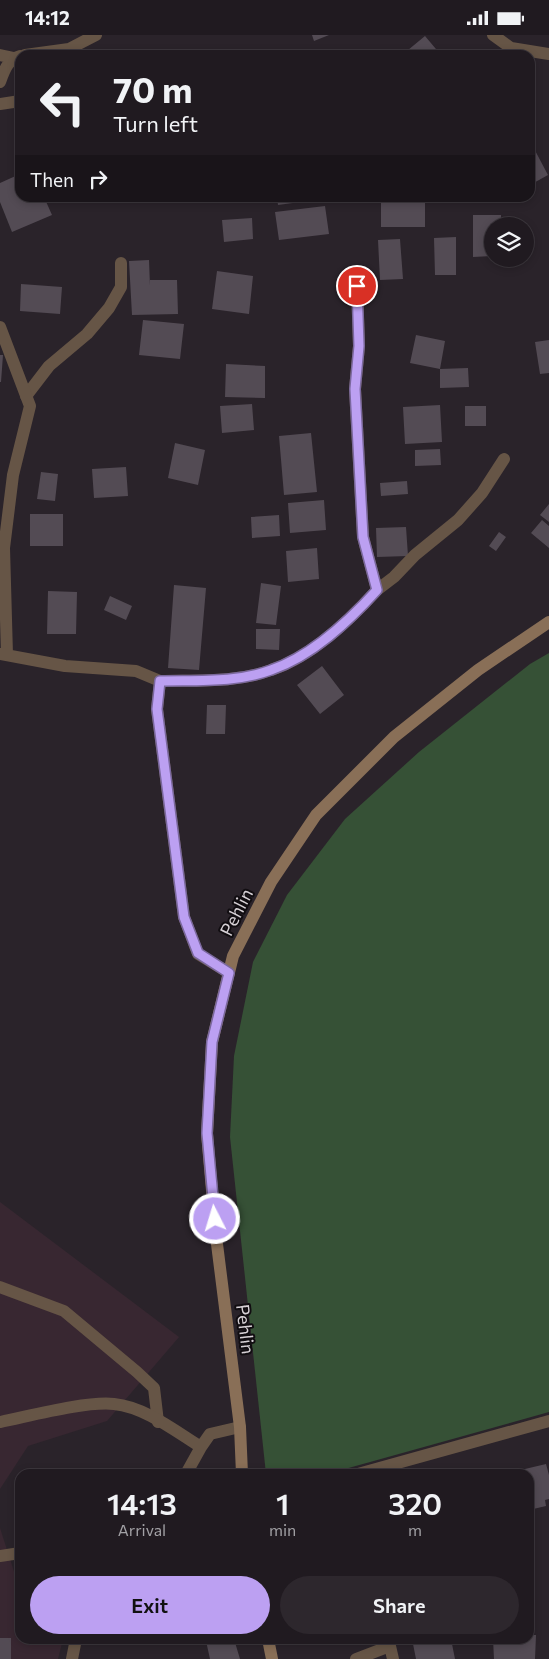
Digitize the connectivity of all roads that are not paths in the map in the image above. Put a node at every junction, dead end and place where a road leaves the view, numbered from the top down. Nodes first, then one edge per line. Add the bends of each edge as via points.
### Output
1 (96, 35) edge
2 (493, 35) edge
3 (62, 50) edge
4 (524, 50) edge
5 (535, 52) edge
6 (549, 54) edge
7 (0, 55) edge
8 (15, 56) edge
9 (15, 60) edge
10 (0, 82) edge
11 (15, 102) edge
12 (0, 104) edge
13 (121, 263) dead end
14 (357, 286) dead end
15 (0, 327) edge
16 (26, 396) junction
17 (504, 459) dead end
18 (377, 590) junction
19 (549, 622) edge
20 (3, 654) edge
21 (160, 681) junction
22 (229, 973) junction
23 (0, 1287) edge
24 (549, 1421) edge
25 (0, 1422) edge
26 (158, 1422) junction
27 (240, 1427) junction
28 (200, 1447) junction
29 (189, 1469) edge
30 (242, 1469) edge
31 (376, 1469) edge
32 (15, 1554) edge
33 (0, 1556) edge
34 (75, 1644) edge
35 (269, 1644) edge
36 (385, 1644) edge
37 (389, 1644) edge
38 (72, 1659) edge
39 (272, 1659) edge
40 (356, 1659) edge
41 (393, 1659) edge

1 - 3 street
2 - 4 street via 511,48
5 - 6 street
7 - 8 street
9 - 10 street via 6,68
11 - 12 street
13 - 16 street via 120,287 109,308 87,333 49,366
14 - 18 street via 359,346 355,389 363,537
15 - 16 street
16 - 20 street via 30,406 14,475 4,548
17 - 18 street via 482,493 458,520
18 - 21 street via 355,614 311,649 271,670 222,680
19 - 22 main road, Pehlin via 478,670 394,737 316,815 271,882 233,956
20 - 21 street via 65,666 136,671
21 - 22 street via 157,709 184,917 198,953
22 - 27 main road, Pehlin via 212,1042 207,1133 216,1236
23 - 26 street via 64,1311 137,1372 154,1388
24 - 31 street
25 - 26 street via 86,1406 115,1404 148,1415
26 - 28 street
27 - 28 street via 210,1434
27 - 30 main road, Pehlin
28 - 29 street
32 - 33 street
34 - 38 street
35 - 39 main road
36 - 40 street
37 - 41 street

